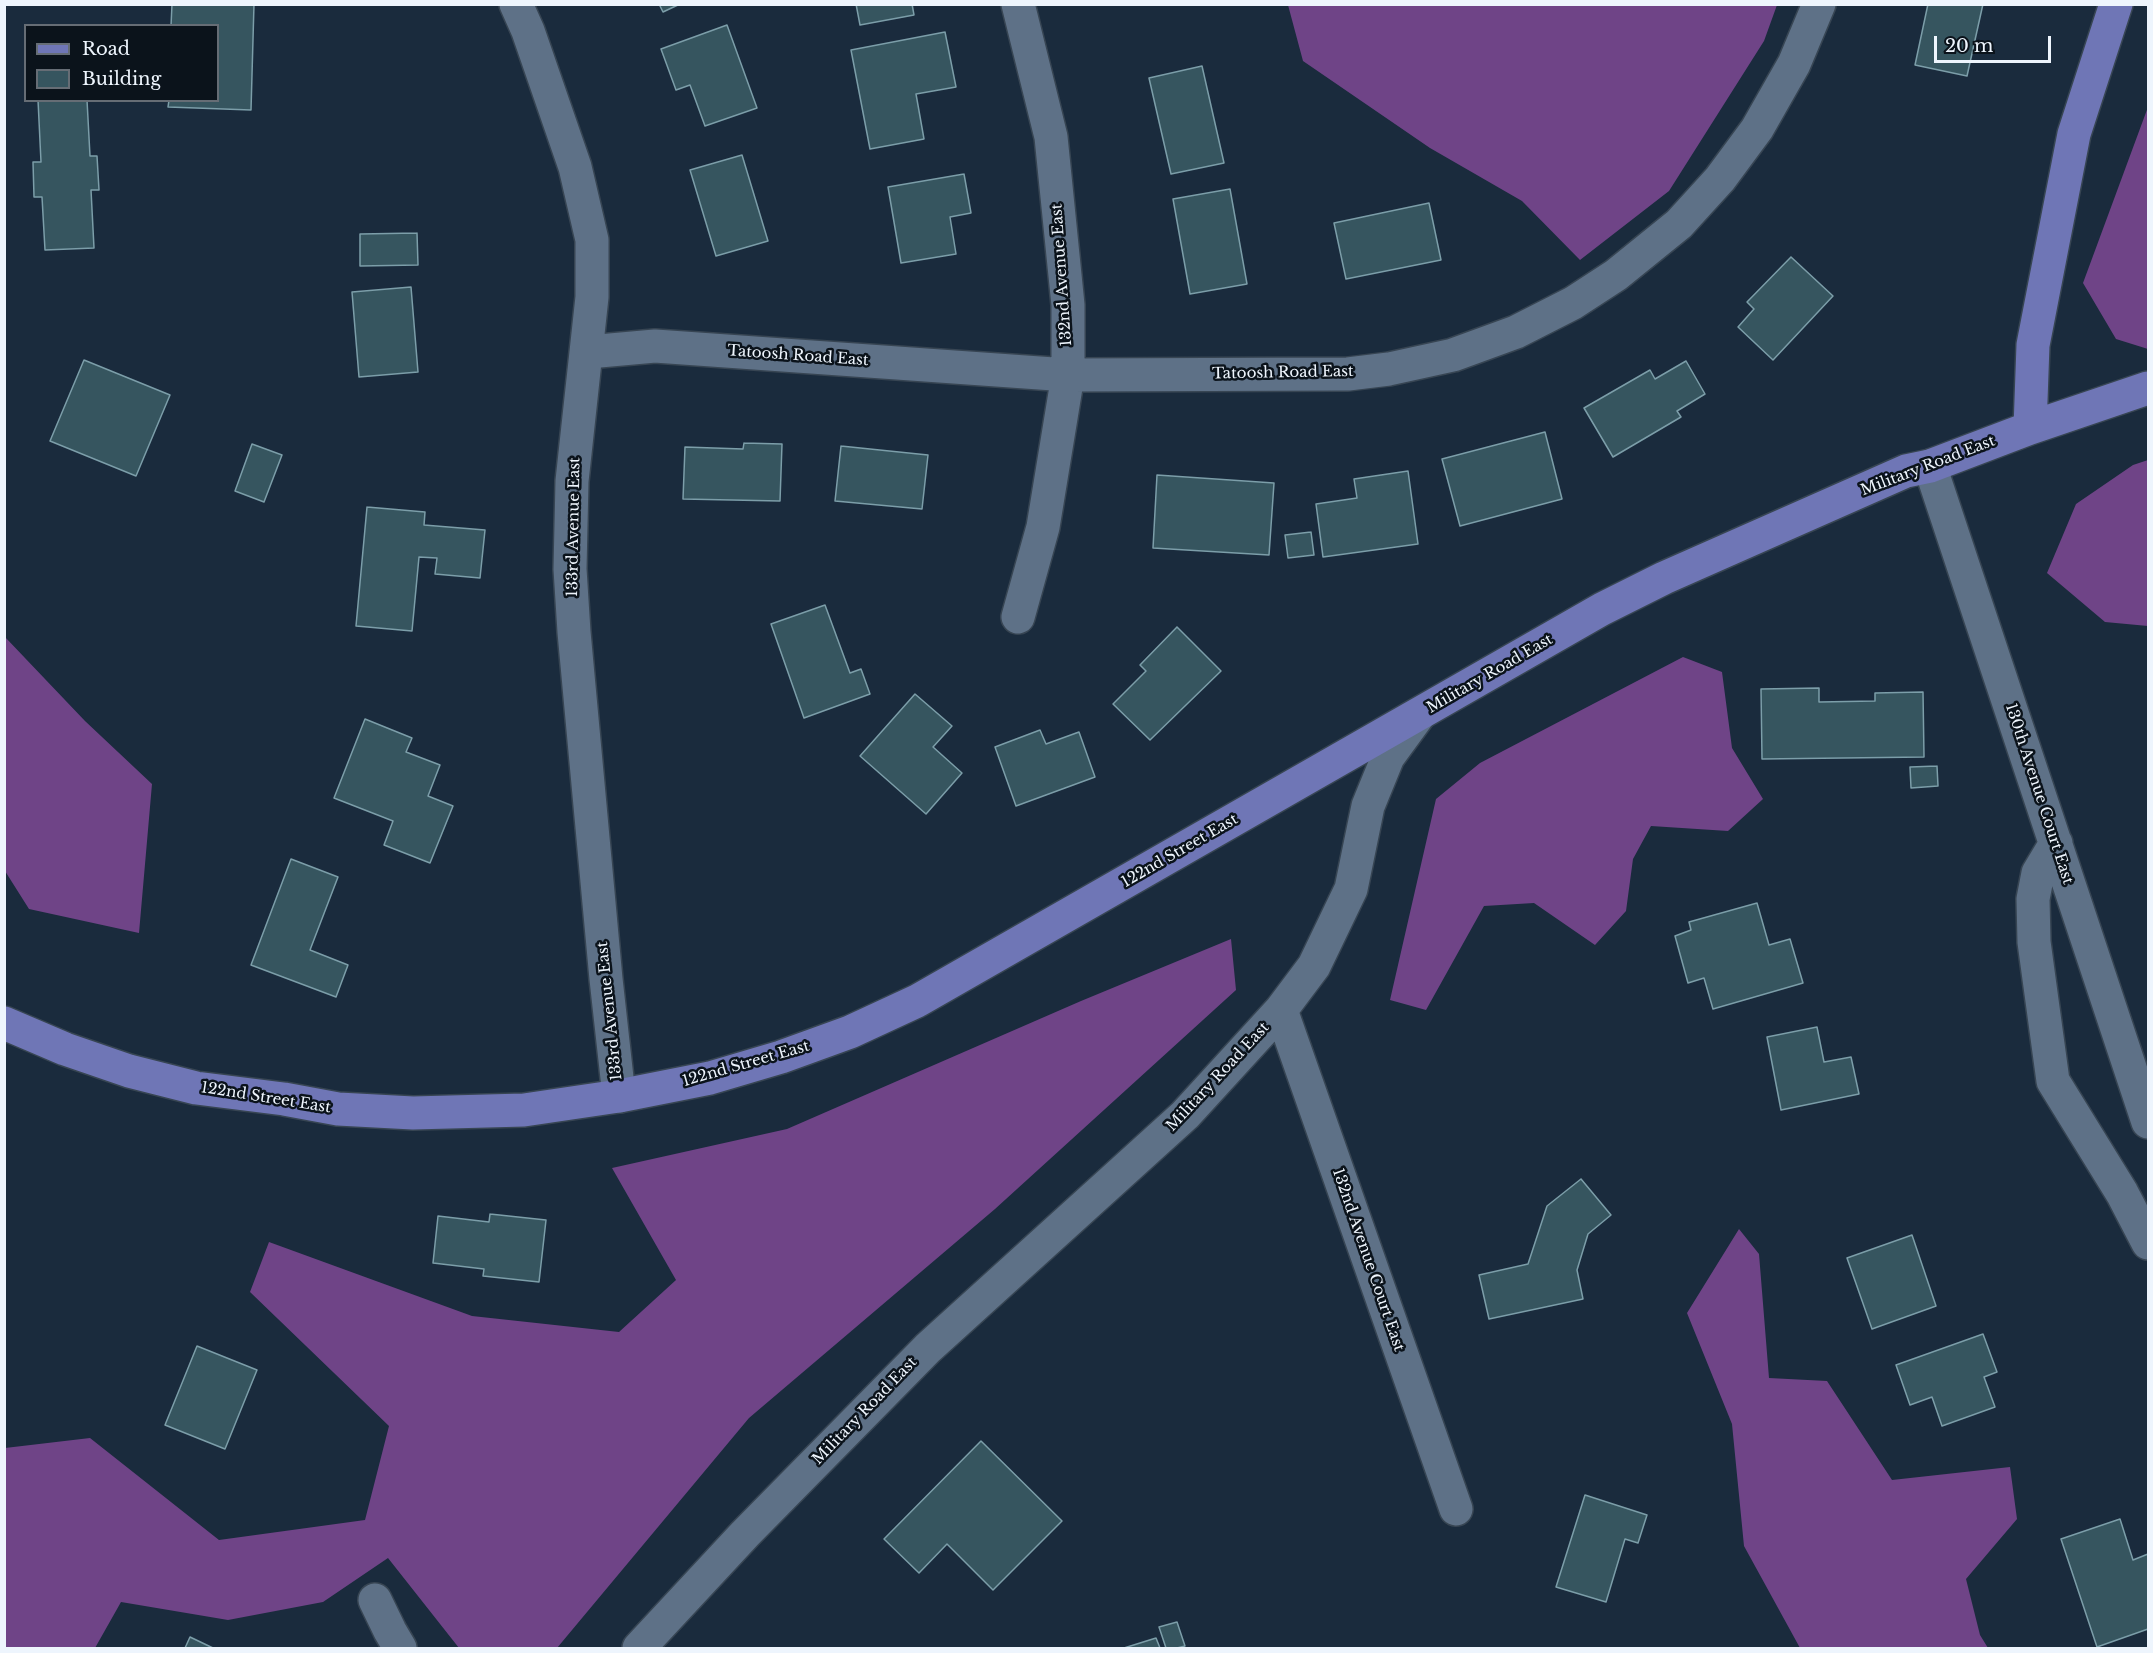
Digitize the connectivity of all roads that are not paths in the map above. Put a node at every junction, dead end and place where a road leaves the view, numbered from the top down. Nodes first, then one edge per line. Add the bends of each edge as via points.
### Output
1 (516, 4) edge
2 (1018, 4) edge
3 (1819, 4) edge
4 (2116, 4) edge
5 (588, 352) junction
6 (1068, 375) junction
7 (2148, 388) edge
8 (2030, 428) junction
9 (1930, 466) junction
10 (1018, 617) dead end
11 (1418, 716) junction
12 (2056, 843) junction
13 (1281, 1010) junction
14 (4, 1023) edge
15 (619, 1096) junction
16 (2148, 1122) edge
17 (2148, 1243) edge
18 (1456, 1509) dead end
19 (375, 1600) dead end
20 (400, 1648) edge
21 (639, 1648) edge

1 - 5 street, 133rd Avenue East via 576,167 592,240
2 - 6 street, 132nd Avenue East via 1051,137 1068,305
3 - 6 street, Tatoosh Road East via 1794,64 1758,129 1679,224 1617,275 1516,332 1453,356 1348,374
4 - 8 main road via 2074,134 2032,345
5 - 6 street, Tatoosh Road East via 655,346
5 - 15 street, 133rd Avenue East via 572,481 570,569
6 - 10 street, 132nd Avenue East via 1043,527
7 - 8 main road
8 - 9 main road, Military Road East
9 - 11 main road, Military Road East via 1906,471 1664,578 1602,609
9 - 12 street, 130th Avenue Court East
11 - 13 street, Military Road East via 1388,757 1368,806 1351,889 1314,966
11 - 15 main road, 122nd Street East via 917,1001 850,1032 781,1057 710,1078
12 - 16 street, 130th Avenue Court East
12 - 17 street via 2038,873 2033,899 2034,942 2053,1081
13 - 18 street, 132nd Avenue Court East
13 - 21 street, Military Road East via 1185,1115 928,1348
14 - 15 main road, 122nd Street East via 64,1049 195,1088 339,1109 412,1113 524,1110
19 - 20 street

